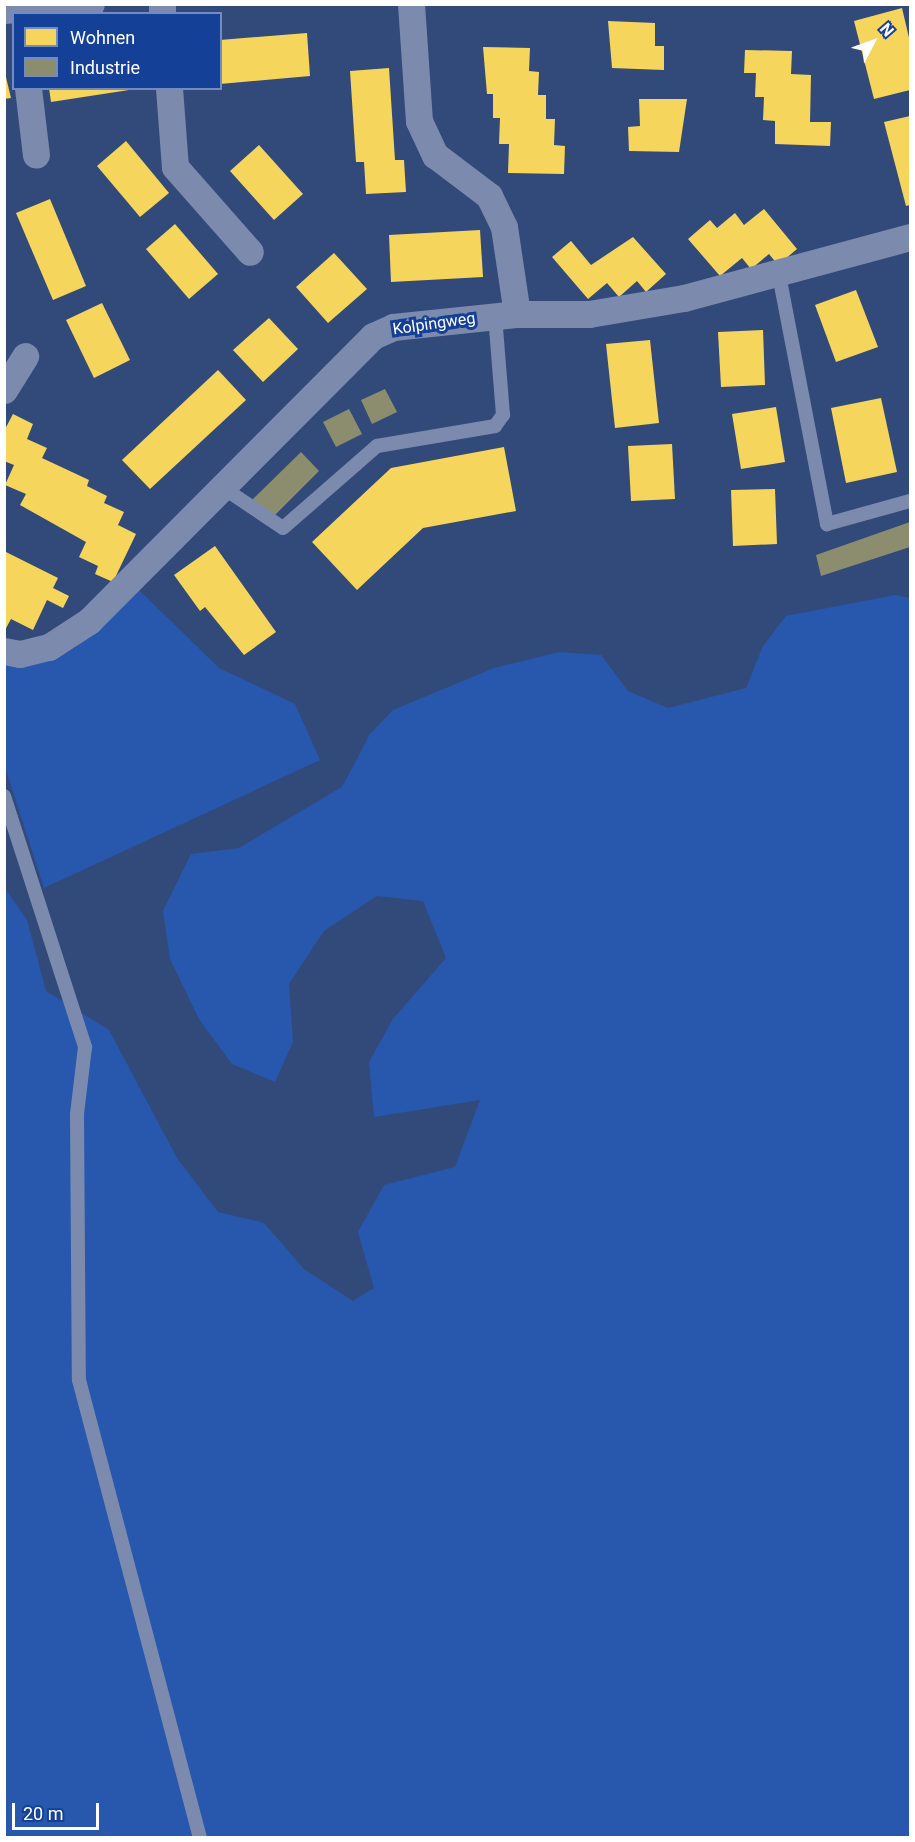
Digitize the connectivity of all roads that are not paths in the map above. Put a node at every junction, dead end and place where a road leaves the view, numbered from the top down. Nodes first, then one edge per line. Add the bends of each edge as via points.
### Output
1 (91, 4) edge
2 (411, 4) edge
3 (14, 11) edge
4 (28, 90) edge
5 (169, 90) edge
6 (36, 154) dead end
7 (910, 237) edge
8 (250, 252) dead end
9 (779, 275) junction
10 (506, 315) junction
11 (25, 356) dead end
12 (4, 390) edge
13 (222, 487) junction
14 (910, 501) edge
15 (4, 651) edge
16 (4, 796) edge
17 (200, 1838) edge

1 - 3 street
2 - 10 street via 419,121 435,156 489,196 504,227
4 - 6 street
5 - 8 street via 175,167
7 - 9 street, Kolpingweg
9 - 10 street, Kolpingweg via 589,314
9 - 14 lane via 827,525
10 - 13 street, Kolpingweg via 393,327 374,336
10 - 13 lane via 503,415 495,426 377,446 283,528
11 - 12 street
13 - 15 street, Kolpingweg via 67,639 21,654
16 - 17 lane via 85,1047 77,1114 79,1380

